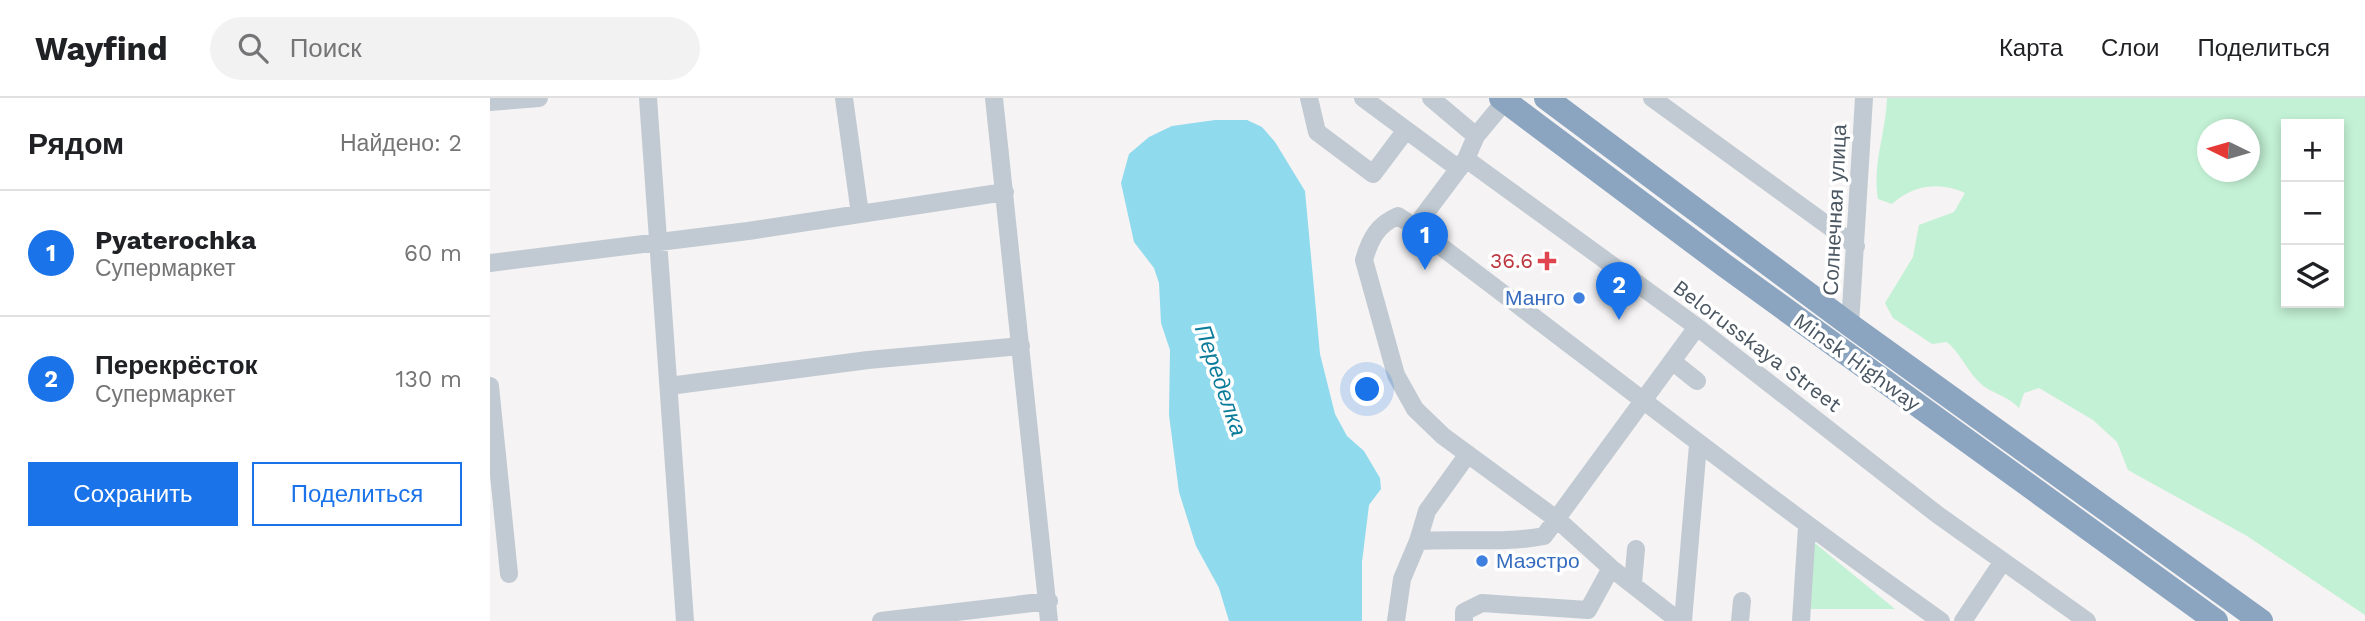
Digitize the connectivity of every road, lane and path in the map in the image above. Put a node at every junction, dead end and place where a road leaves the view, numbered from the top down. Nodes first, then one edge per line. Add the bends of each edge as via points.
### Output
1 (539, 98) edge
2 (648, 98) edge
3 (844, 98) edge
4 (994, 98) edge
5 (1309, 98) edge
6 (1363, 98) edge
7 (1431, 98) edge
8 (1546, 98) edge
9 (1652, 98) edge
10 (1864, 98) edge
11 (1503, 100) edge
12 (490, 102) edge
13 (1406, 130) junction
14 (1476, 136) junction
15 (1462, 164) junction
16 (1005, 192) junction
17 (860, 214) junction
18 (1415, 227) junction
19 (658, 242) junction
20 (1856, 246) junction
21 (490, 263) edge
22 (1850, 325) junction
23 (1697, 327) junction
24 (1021, 346) junction
25 (1672, 361) junction
26 (1697, 381) dead end
27 (490, 386) edge
28 (668, 386) junction
29 (1646, 400) junction
30 (1698, 445) junction
31 (1468, 454) junction
32 (1559, 520) junction
33 (1808, 527) junction
34 (1418, 541) junction
35 (1636, 549) dead end
36 (2003, 561) junction
37 (1611, 568) junction
38 (509, 573) dead end
39 (1633, 583) junction
40 (1049, 601) junction
41 (1742, 601) dead end
42 (685, 621) edge
43 (881, 621) edge
44 (1049, 621) edge
45 (1396, 621) edge
46 (1464, 621) edge
47 (1681, 621) edge
48 (1740, 621) edge
49 (1801, 621) edge
50 (1941, 621) edge
51 (1963, 621) edge
52 (2087, 621) edge
53 (2216, 621) edge
54 (2261, 621) edge

1 - 12 street
2 - 19 street
3 - 17 street
4 - 16 street
5 - 13 street via 1317,132 1373,174
6 - 13 street, Belorusskaya Street
7 - 14 street
8 - 22 highway, Minsk Highway
9 - 20 street
10 - 20 street, Солнечная улица
11 - 14 street
11 - 53 highway, Minsk Highway
13 - 15 street, Belorusskaya Street
14 - 15 street
15 - 18 street
15 - 23 street, Belorusskaya Street
16 - 17 street
16 - 24 street
17 - 19 street
18 - 29 street
18 - 31 street via 1398,216 1383,222 1364,260 1396,375 1415,410
19 - 21 street
19 - 28 street
20 - 22 street, Солнечная улица
22 - 54 highway, Minsk Highway
23 - 25 street
23 - 36 street, Belorusskaya Street via 1933,522
24 - 28 street
24 - 40 street
25 - 26 street
25 - 29 street
27 - 38 street
28 - 42 street
29 - 30 street
29 - 32 street
30 - 33 street
30 - 47 street
31 - 32 street
31 - 34 street via 1427,511
32 - 34 street via 1544,536 1518,541
32 - 37 street
33 - 49 street
33 - 50 street
34 - 45 street via 1402,579
35 - 39 street
36 - 51 street
36 - 52 street, Belorusskaya Street
37 - 39 street
37 - 46 street via 1588,610 1482,603 1464,612
39 - 47 street
40 - 43 street
40 - 44 street
41 - 48 street

